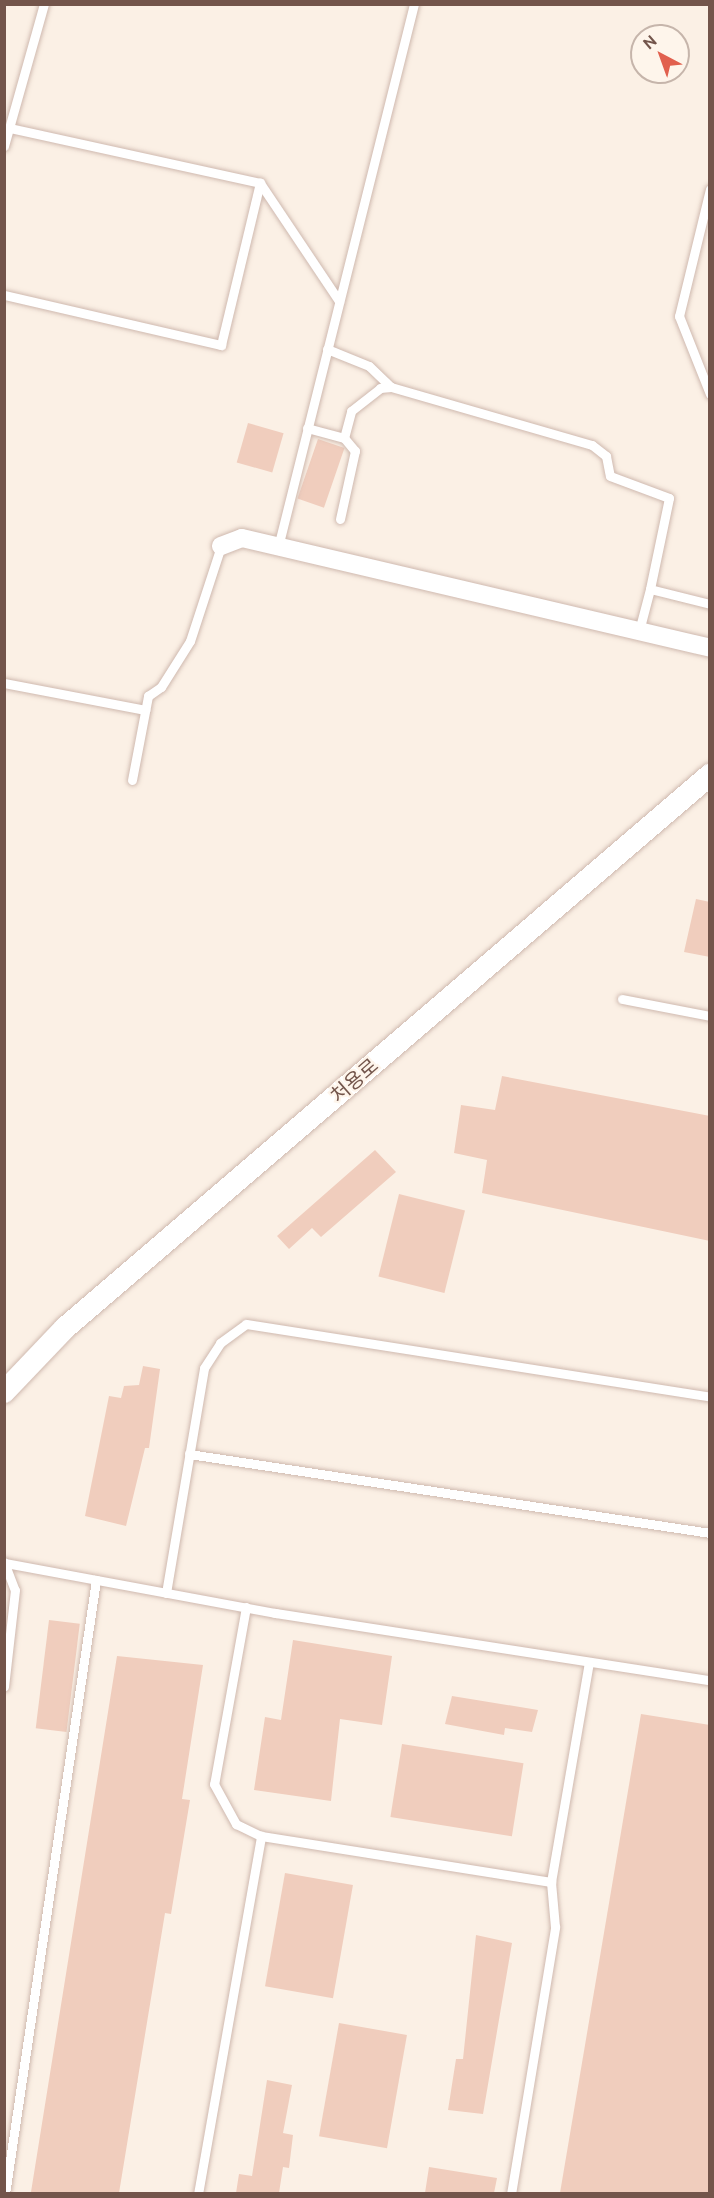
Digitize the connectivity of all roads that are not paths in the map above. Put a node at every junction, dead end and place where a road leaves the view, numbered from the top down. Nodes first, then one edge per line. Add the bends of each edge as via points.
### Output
1 (44, 4) edge
2 (414, 4) edge
3 (9, 128) junction
4 (4, 146) edge
5 (260, 183) junction
6 (710, 189) edge
7 (4, 295) edge
8 (339, 301) junction
9 (327, 349) junction
10 (391, 387) junction
11 (710, 393) edge
12 (307, 428) junction
13 (344, 438) junction
14 (340, 519) dead end
15 (221, 546) joint
16 (278, 547) junction
17 (650, 589) junction
18 (710, 604) edge
19 (639, 632) junction
20 (710, 648) edge
21 (4, 683) edge
22 (145, 710) junction
23 (710, 775) edge
24 (132, 780) dead end
25 (622, 999) dead end
26 (710, 1016) edge
27 (4, 1392) edge
28 (710, 1397) edge
29 (189, 1454) junction
30 (710, 1533) edge
31 (5, 1563) edge
32 (96, 1580) junction
33 (166, 1593) junction
34 (246, 1607) junction
35 (590, 1662) junction
36 (710, 1680) edge
37 (4, 1686) edge
38 (261, 1836) junction
39 (551, 1882) junction
40 (4, 2193) edge
41 (198, 2193) edge
42 (511, 2193) edge

1 - 3 lane
2 - 8 lane
3 - 4 lane
3 - 5 lane
5 - 7 lane via 220,345
5 - 8 lane
6 - 11 lane via 679,316
8 - 9 lane
9 - 10 lane via 369,366
9 - 12 lane
10 - 13 lane via 380,387 351,411
10 - 17 lane via 592,445 606,456 610,476 669,498
12 - 13 lane
12 - 16 lane
13 - 14 lane via 355,451
15 - 16 street via 242,538
15 - 22 lane via 190,641 166,681 148,696
16 - 19 street
17 - 18 lane
17 - 19 lane
19 - 20 street
21 - 22 lane
22 - 24 lane
23 - 27 street, 처용로 via 65,1328
25 - 26 lane
28 - 29 lane via 260,1323 233,1331 208,1359
29 - 30 lane
29 - 33 lane
31 - 32 lane
31 - 37 lane via 15,1590
32 - 33 lane
32 - 40 lane
33 - 34 lane
34 - 35 lane
34 - 38 lane via 214,1784 236,1824
35 - 36 lane
35 - 39 lane
38 - 39 lane
38 - 41 lane
39 - 42 lane via 555,1928

